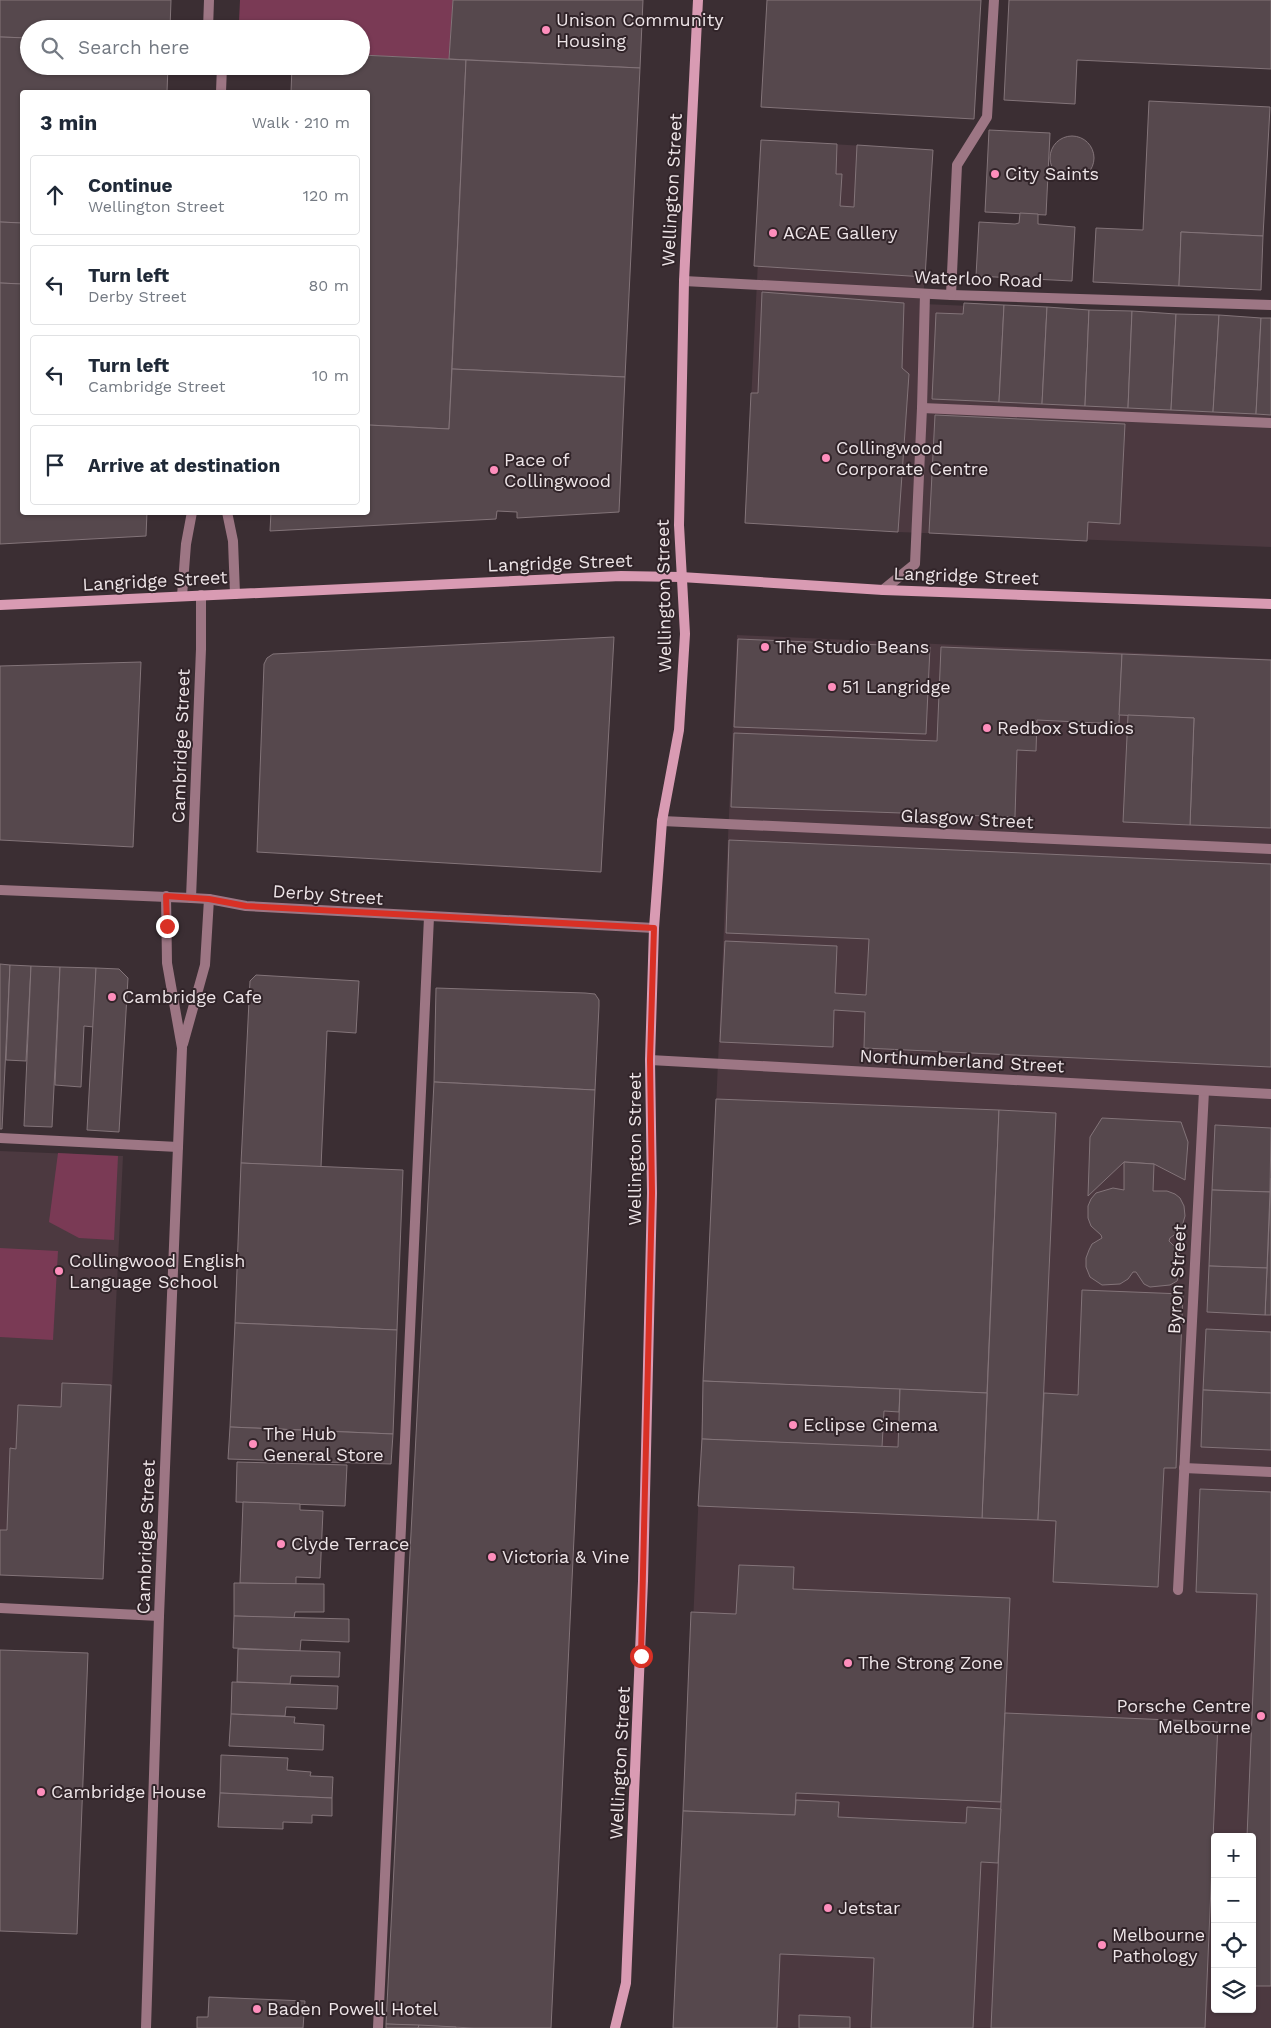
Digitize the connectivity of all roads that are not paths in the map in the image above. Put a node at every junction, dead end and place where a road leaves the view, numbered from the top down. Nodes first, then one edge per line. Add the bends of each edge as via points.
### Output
1 (209, 0) edge
2 (698, 0) edge
3 (994, 0) edge
4 (208, 20) edge
5 (222, 75) edge
6 (221, 90) edge
7 (684, 281) junction
8 (925, 294) junction
9 (951, 295) junction
10 (1271, 306) edge
11 (922, 408) junction
12 (1271, 423) edge
13 (191, 515) edge
14 (228, 515) edge
15 (682, 577) junction
16 (883, 590) junction
17 (235, 594) junction
18 (201, 595) junction
19 (182, 596) junction
20 (1271, 604) edge
21 (0, 605) edge
22 (662, 821) junction
23 (1271, 850) edge
24 (0, 890) edge
25 (166, 896) junction
26 (191, 898) junction
27 (209, 899) junction
28 (428, 917) junction
29 (654, 928) junction
30 (182, 1048) junction
31 (650, 1060) junction
32 (1204, 1091) junction
33 (1271, 1094) edge
34 (0, 1138) edge
35 (178, 1147) junction
36 (1184, 1468) junction
37 (1271, 1472) edge
38 (1178, 1590) dead end
39 (0, 1608) edge
40 (159, 1616) junction
41 (146, 2028) edge
42 (378, 2028) edge
43 (615, 2028) edge

1 - 4 street
2 - 7 street, Wellington Street
3 - 9 street via 987,117 957,165
5 - 6 street
7 - 8 street, Waterloo Road
7 - 15 street, Wellington Street via 679,525
8 - 9 street, Waterloo Road
8 - 11 street
9 - 10 street, Waterloo Road
11 - 12 street
11 - 16 street via 915,564
13 - 19 street
14 - 17 street via 233,541
15 - 16 street, Langridge Street
15 - 17 street, Langridge Street via 621,576
15 - 22 street, Wellington Street via 685,634 679,730
16 - 20 street, Langridge Street
17 - 18 street, Langridge Street
18 - 19 street, Langridge Street
18 - 26 street, Cambridge Street
19 - 21 street, Langridge Street
22 - 23 street, Glasgow Street
22 - 29 street, Wellington Street
24 - 25 street, Derby Street
25 - 26 street, Derby Street
25 - 30 street, Cambridge Street via 167,964
26 - 27 street, Derby Street
27 - 28 street, Derby Street via 246,906
27 - 30 street, Cambridge Street via 205,965
28 - 29 street, Derby Street
28 - 42 street
29 - 31 street, Wellington Street
30 - 35 street, Cambridge Street
31 - 32 street, Northumberland Street
31 - 43 street, Wellington Street via 652,1193 642,1618 626,1983
32 - 33 street, Northumberland Street
32 - 36 street, Byron Street
34 - 35 street
35 - 40 street, Cambridge Street
36 - 37 street
36 - 38 street, Byron Street
39 - 40 street
40 - 41 street, Cambridge Street

